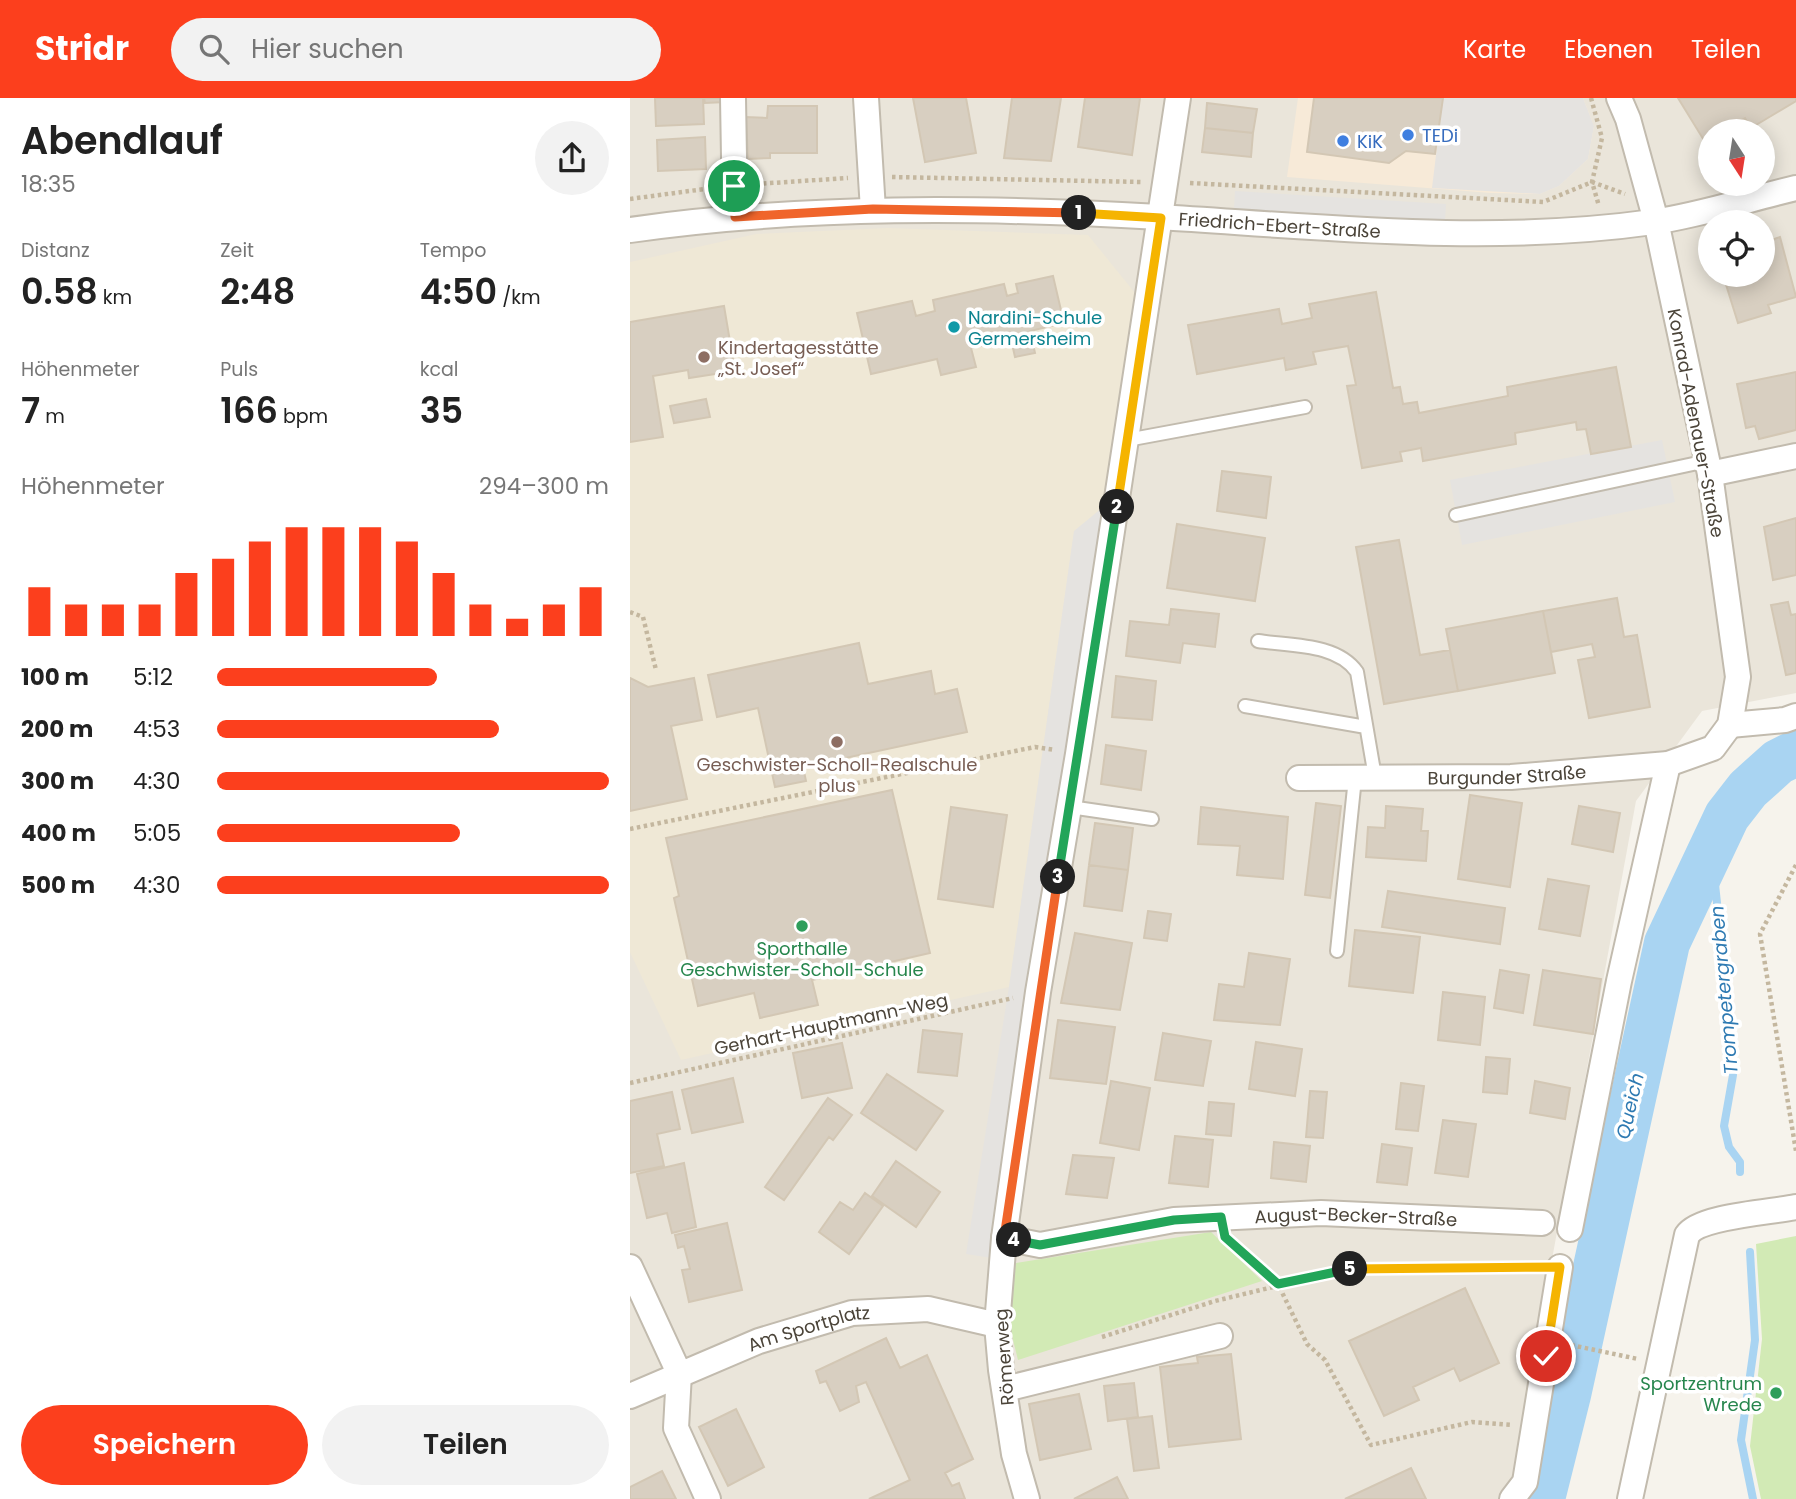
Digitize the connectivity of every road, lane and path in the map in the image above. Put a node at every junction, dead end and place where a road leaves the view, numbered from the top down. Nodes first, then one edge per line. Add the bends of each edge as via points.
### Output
1 (733, 98) edge
2 (866, 98) edge
3 (1178, 98) edge
4 (1591, 98) edge
5 (1619, 98) edge
6 (1796, 188) edge
7 (873, 209) junction
8 (735, 217) junction
9 (1161, 218) junction
10 (1656, 221) junction
11 (1606, 227) junction
12 (630, 230) edge
13 (1305, 407) dead end
14 (1127, 440) junction
15 (1796, 456) edge
16 (1708, 467) junction
17 (1456, 515) dead end
18 (630, 612) edge
19 (1258, 641) dead end
20 (656, 670) dead end
21 (1245, 706) dead end
22 (1796, 716) edge
23 (1730, 725) junction
24 (1366, 726) junction
25 (1713, 748) joint
26 (1079, 754) junction
27 (1668, 764) junction
28 (1299, 778) dead end
29 (1365, 778) junction
30 (1070, 807) junction
31 (1152, 819) dead end
32 (630, 829) edge
33 (1796, 866) edge
34 (1337, 951) dead end
35 (1038, 992) junction
36 (630, 1083) edge
37 (1796, 1151) edge
38 (1788, 1209) edge
39 (1221, 1217) junction
40 (1542, 1223) dead end
41 (1570, 1228) dead end
42 (1004, 1238) junction
43 (630, 1267) edge
44 (1560, 1267) joint
45 (1278, 1284) junction
46 (998, 1325) junction
47 (1220, 1336) dead end
48 (1549, 1340) junction
49 (1089, 1342) dead end
50 (1660, 1364) junction
51 (679, 1373) junction
52 (1004, 1389) junction
53 (630, 1396) edge
54 (1534, 1426) junction
55 (1632, 1498) edge
56 (708, 1499) edge
57 (1027, 1499) edge
58 (1513, 1499) edge

1 - 8 street
2 - 7 street
3 - 9 street, Römerweg
4 - 11 path via 1602,138 1592,182
5 - 10 street, Konrad-Adenauer-Straße via 1629,119
6 - 10 street, Friedrich-Ebert-Straße
7 - 8 street, Friedrich-Ebert-Straße
7 - 9 street, Friedrich-Ebert-Straße
8 - 12 street, Friedrich-Ebert-Straße
9 - 11 street, Friedrich-Ebert-Straße via 1390,232
9 - 14 street, Römerweg
10 - 11 street, Friedrich-Ebert-Straße
10 - 16 street, Konrad-Adenauer-Straße
13 - 14 lane
14 - 26 street, Römerweg
15 - 16 street
16 - 17 lane
16 - 23 street, Konrad-Adenauer-Straße via 1738,677
18 - 20 path via 643,617
19 - 24 lane via 1335,653 1350,662 1357,672
21 - 24 lane
22 - 23 street
23 - 25 street, Konrad-Adenauer-Straße
24 - 29 lane
25 - 27 street, Burgunder Straße
26 - 30 street, Römerweg
26 - 32 path via 1035,747
27 - 29 street, Burgunder Straße via 1511,777
27 - 41 street
28 - 29 street, Burgunder Straße
29 - 34 lane
30 - 31 lane
30 - 35 street, Römerweg
33 - 37 path via 1760,934
35 - 36 path, Gerhart-Hauptmann-Weg
35 - 42 street, Römerweg
38 - 50 street via 1690,1229
39 - 40 street, August-Becker-Straße via 1321,1213
39 - 42 street, August-Becker-Straße via 1174,1220 1040,1245
39 - 45 path via 1225,1237
42 - 46 street, Römerweg
43 - 51 street
44 - 45 path via 1360,1266
44 - 48 street
45 - 49 path
45 - 54 path via 1307,1344 1325,1360 1371,1445 1472,1422
46 - 51 street, Am Sportplatz via 928,1310 852,1313 760,1341
46 - 52 street, Römerweg
47 - 52 street
48 - 50 path
48 - 54 street
50 - 55 street
51 - 53 street, Am Sportplatz
51 - 56 street via 676,1428
52 - 57 street, Römerweg via 1014,1454
54 - 58 street via 1525,1482

